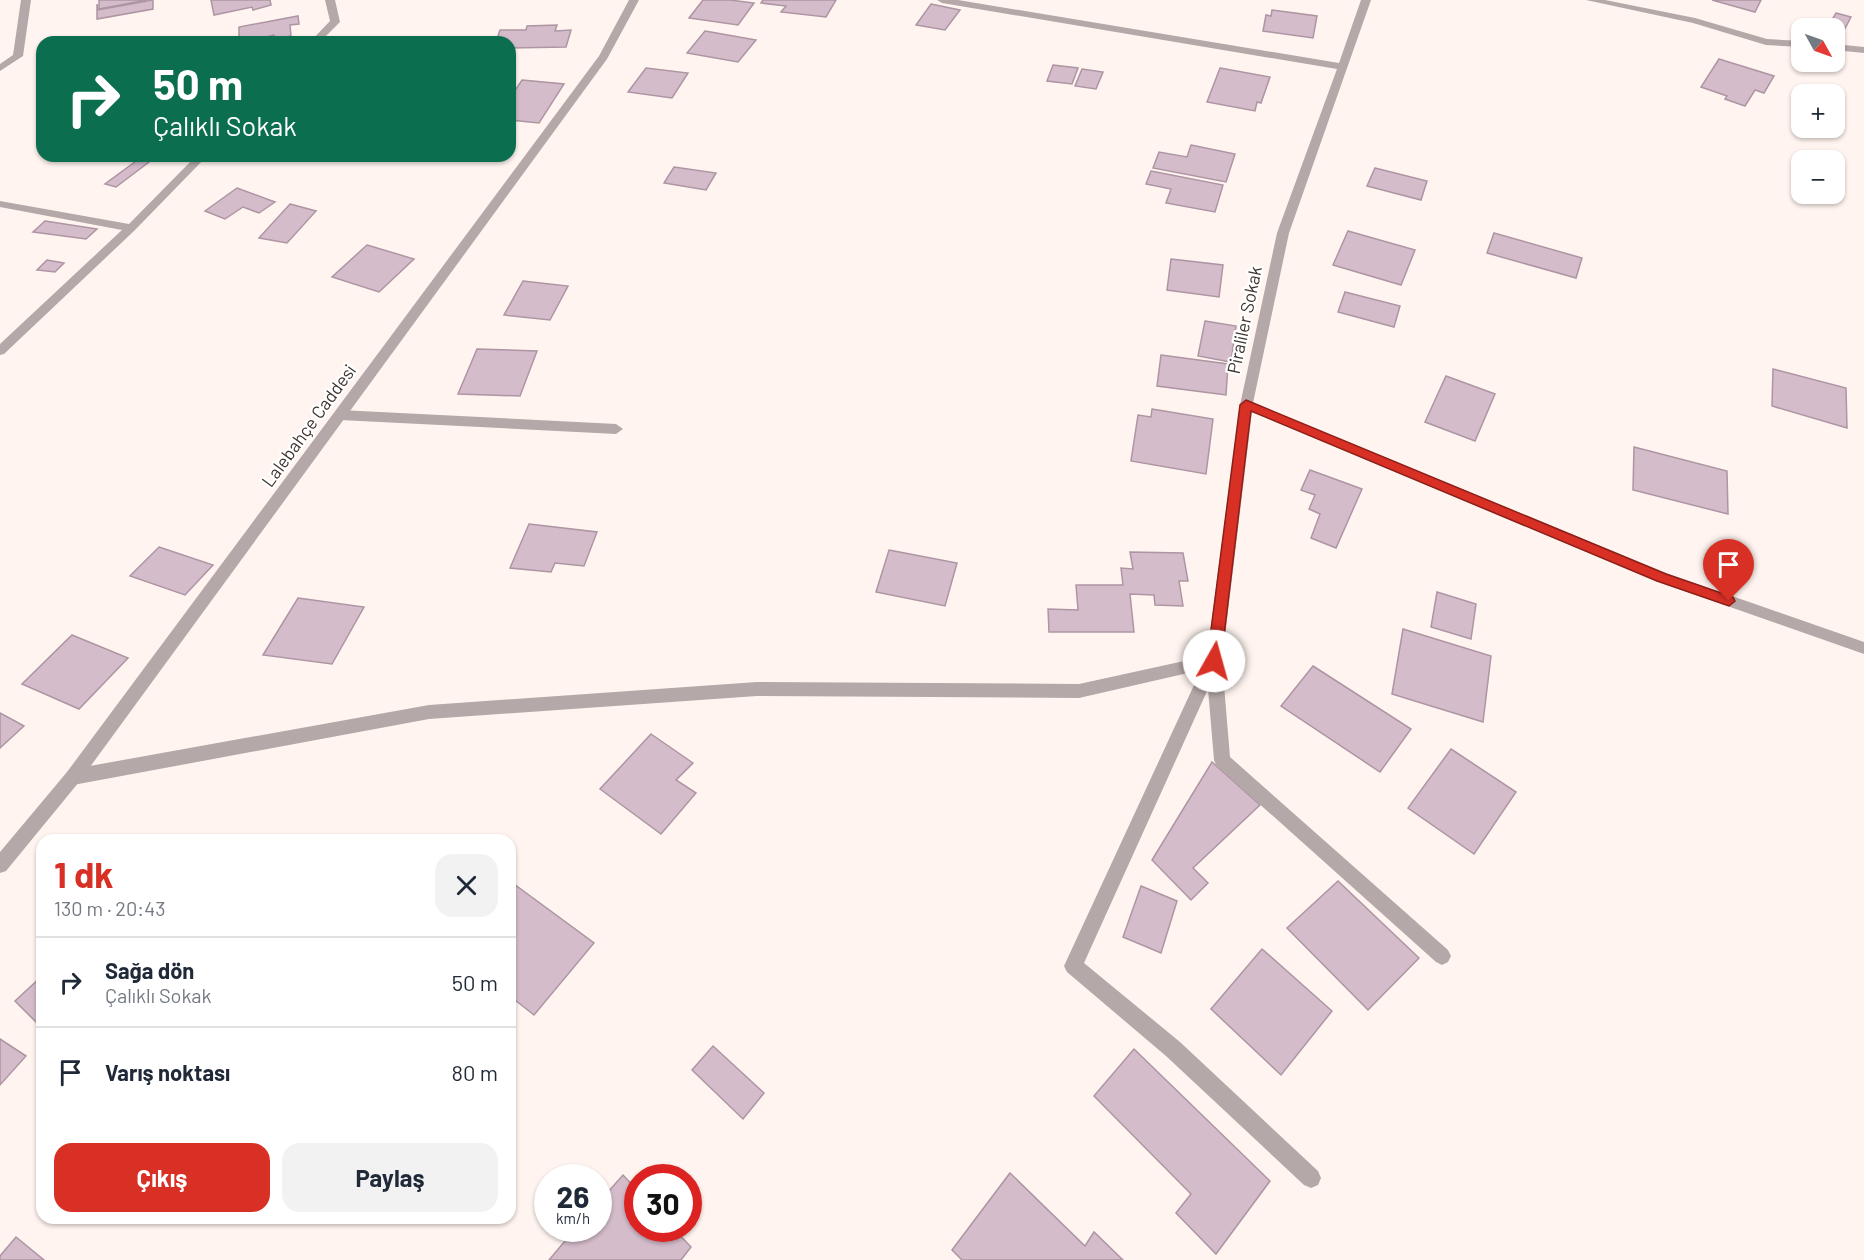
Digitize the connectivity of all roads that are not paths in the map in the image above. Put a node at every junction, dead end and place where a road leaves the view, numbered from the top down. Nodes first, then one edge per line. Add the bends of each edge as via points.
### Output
1 (26, 0) edge
2 (330, 0) edge
3 (634, 0) edge
4 (942, 0) edge
5 (1366, 0) edge
6 (1591, 0) edge
7 (321, 36) edge
8 (1791, 43) edge
9 (1845, 48) edge
10 (1864, 50) edge
11 (1343, 67) junction
12 (0, 68) edge
13 (196, 162) edge
14 (0, 204) edge
15 (131, 228) junction
16 (0, 351) edge
17 (1246, 405) junction
18 (340, 415) junction
19 (616, 429) dead end
20 (1864, 648) edge
21 (1214, 661) junction
22 (73, 777) junction
23 (0, 865) edge
24 (1442, 956) dead end
25 (1311, 1178) dead end

1 - 12 street via 18,56
2 - 7 street via 335,22
3 - 18 street, Lalebahçe Caddesi via 604,57
4 - 11 street
5 - 11 street, Piraliler Sokak
6 - 8 street via 1695,21 1766,42
9 - 10 street
11 - 17 street, Piraliler Sokak via 1283,233
13 - 15 street
14 - 15 street
15 - 16 street
17 - 20 street via 1661,577
17 - 21 street, Piraliler Sokak
18 - 19 street
18 - 22 street, Lalebahçe Caddesi
21 - 22 street via 1079,691 757,689 429,712
21 - 24 street via 1222,760
21 - 25 street via 1073,966 1173,1049
22 - 23 street, Lalebahçe Caddesi

